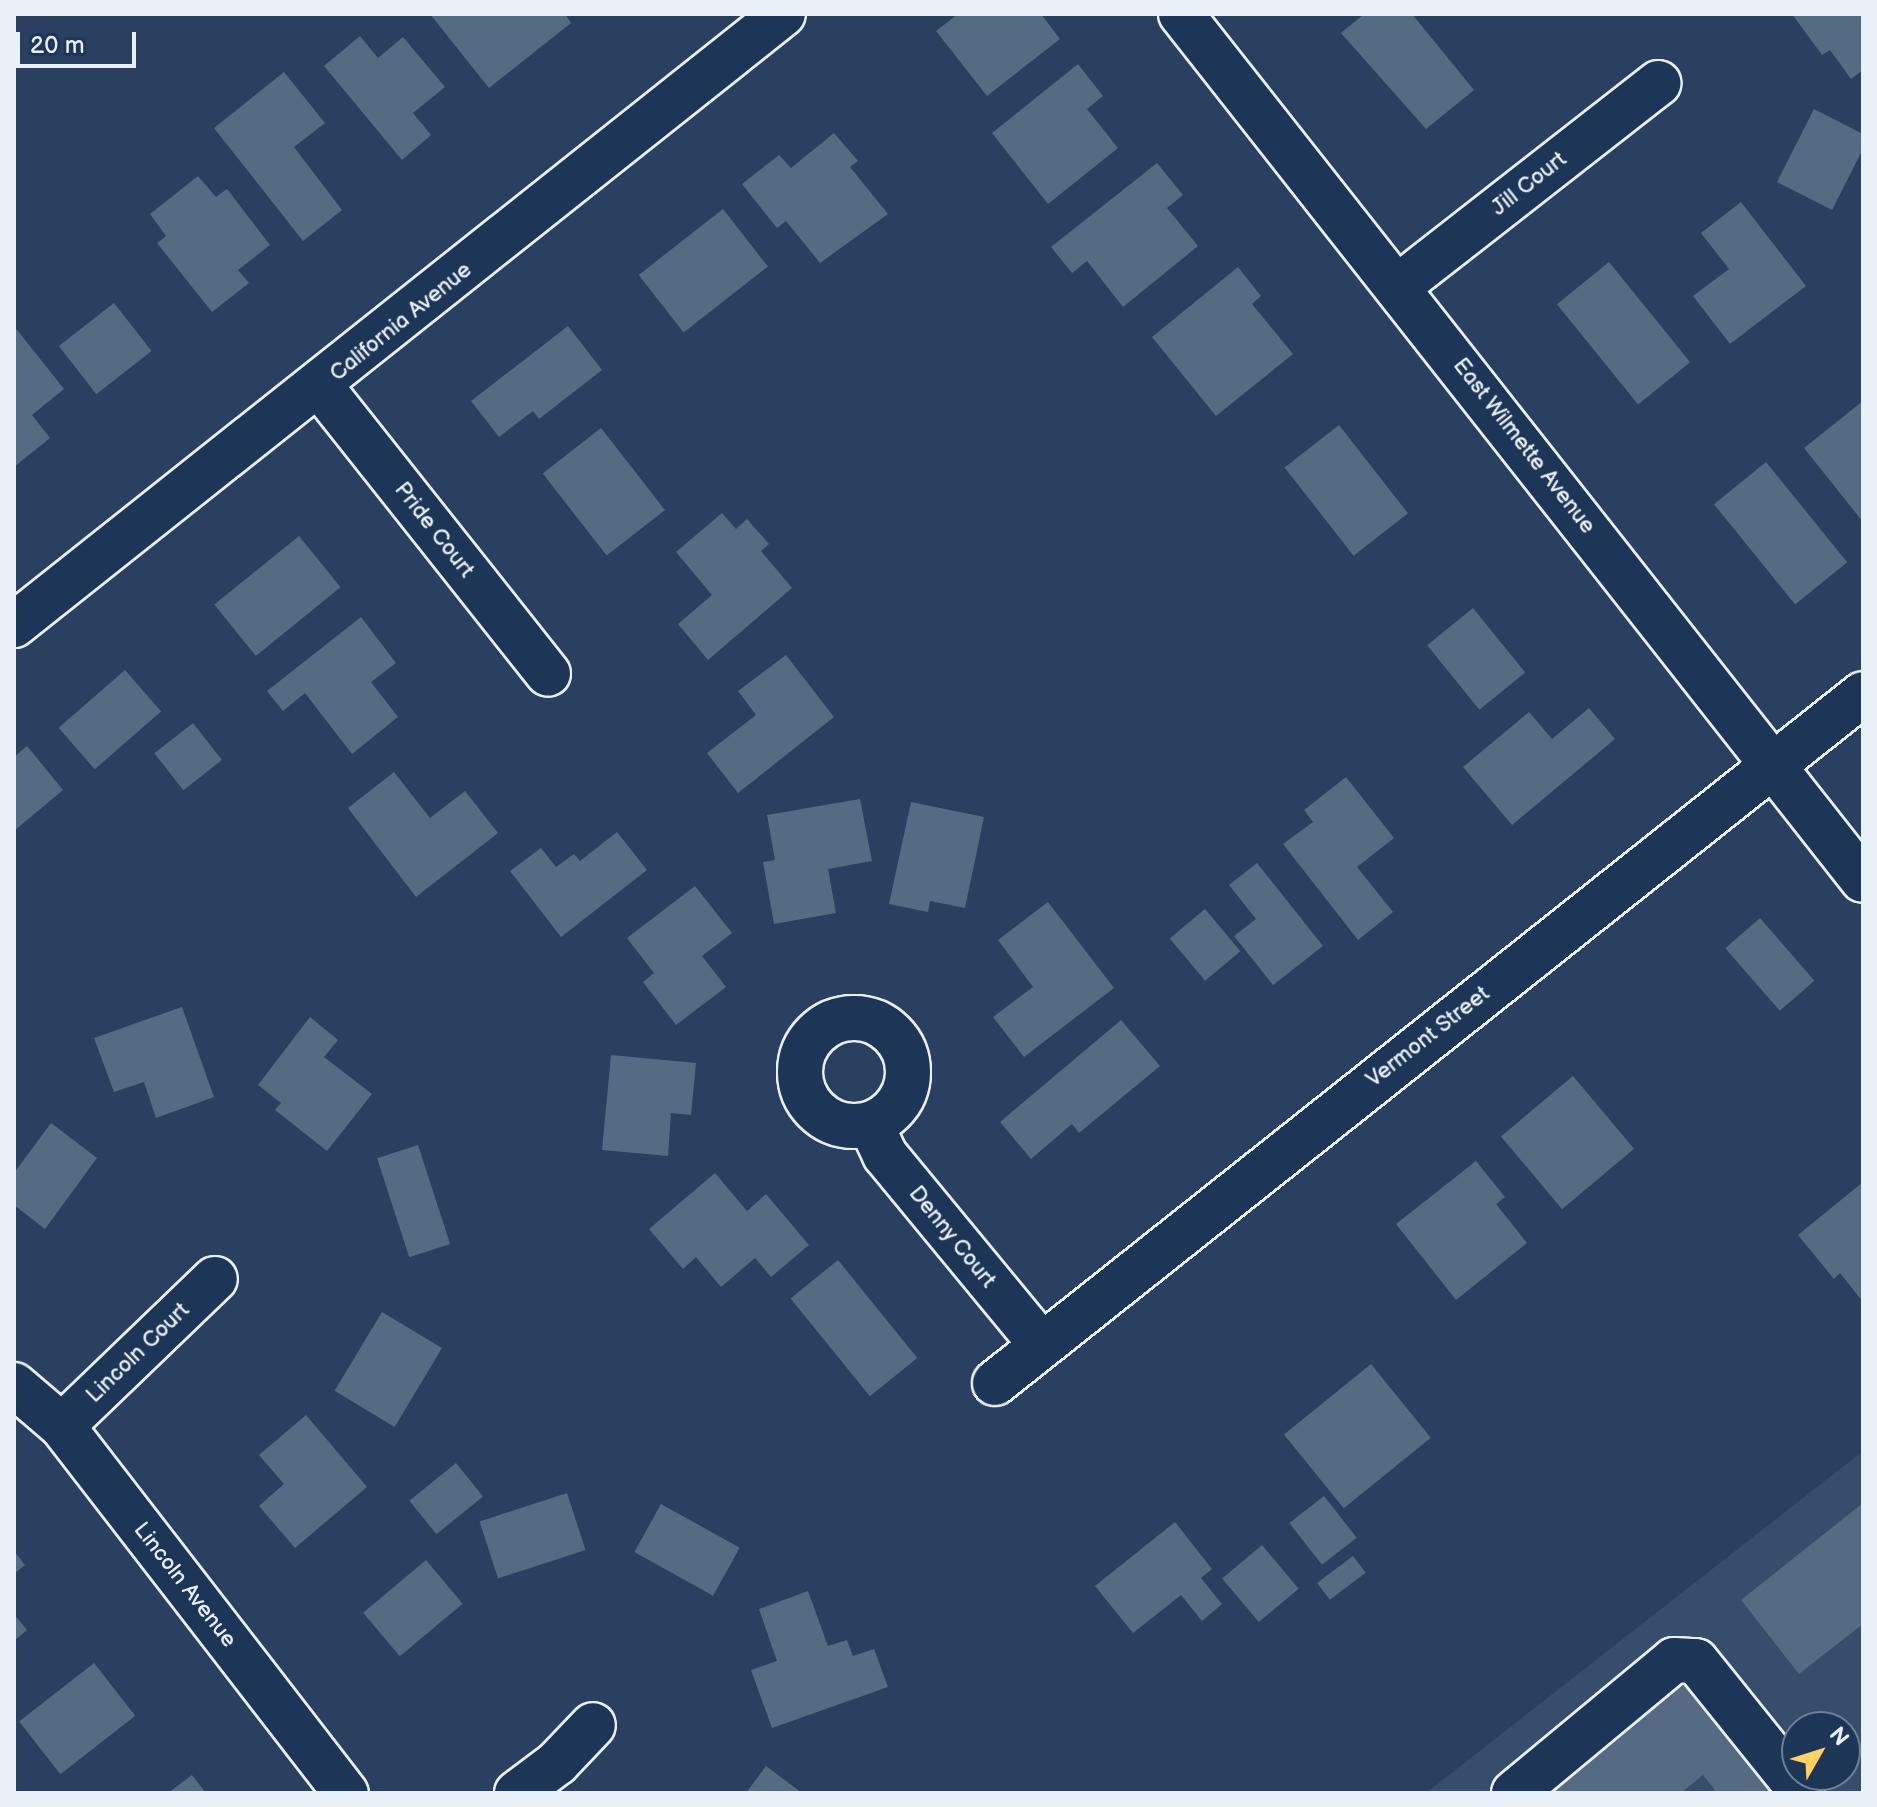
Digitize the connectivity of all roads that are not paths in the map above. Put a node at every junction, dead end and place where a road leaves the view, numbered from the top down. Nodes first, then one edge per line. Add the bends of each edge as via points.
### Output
1 (783, 14) edge
2 (1181, 14) edge
3 (1659, 83) dead end
4 (1400, 285) junction
5 (320, 386) junction
6 (14, 625) edge
7 (548, 674) dead end
8 (1863, 694) edge
9 (1772, 765) junction
10 (1863, 880) edge
11 (871, 1125) dead end
12 (215, 1279) dead end
13 (1041, 1344) junction
14 (995, 1383) dead end
15 (14, 1385) edge
16 (62, 1426) junction
17 (593, 1725) dead end
18 (346, 1793) edge
19 (517, 1793) edge
20 (1514, 1793) edge
21 (1802, 1793) edge

1 - 5 street, California Avenue
2 - 4 street, East Wilmette Avenue
3 - 4 street, Jill Court
4 - 9 street, East Wilmette Avenue
5 - 6 street, California Avenue
5 - 7 street, Pride Court
8 - 9 street, Vermont Street
9 - 10 street, East Wilmette Avenue
9 - 13 street, Vermont Street
11 - 13 street, Denny Court via 885,1155
12 - 16 street, Lincoln Court
13 - 14 street, Vermont Street
15 - 16 street, Lincoln Avenue
16 - 18 street, Lincoln Avenue
17 - 19 street via 557,1763
20 - 21 street via 1674,1660 1696,1661

